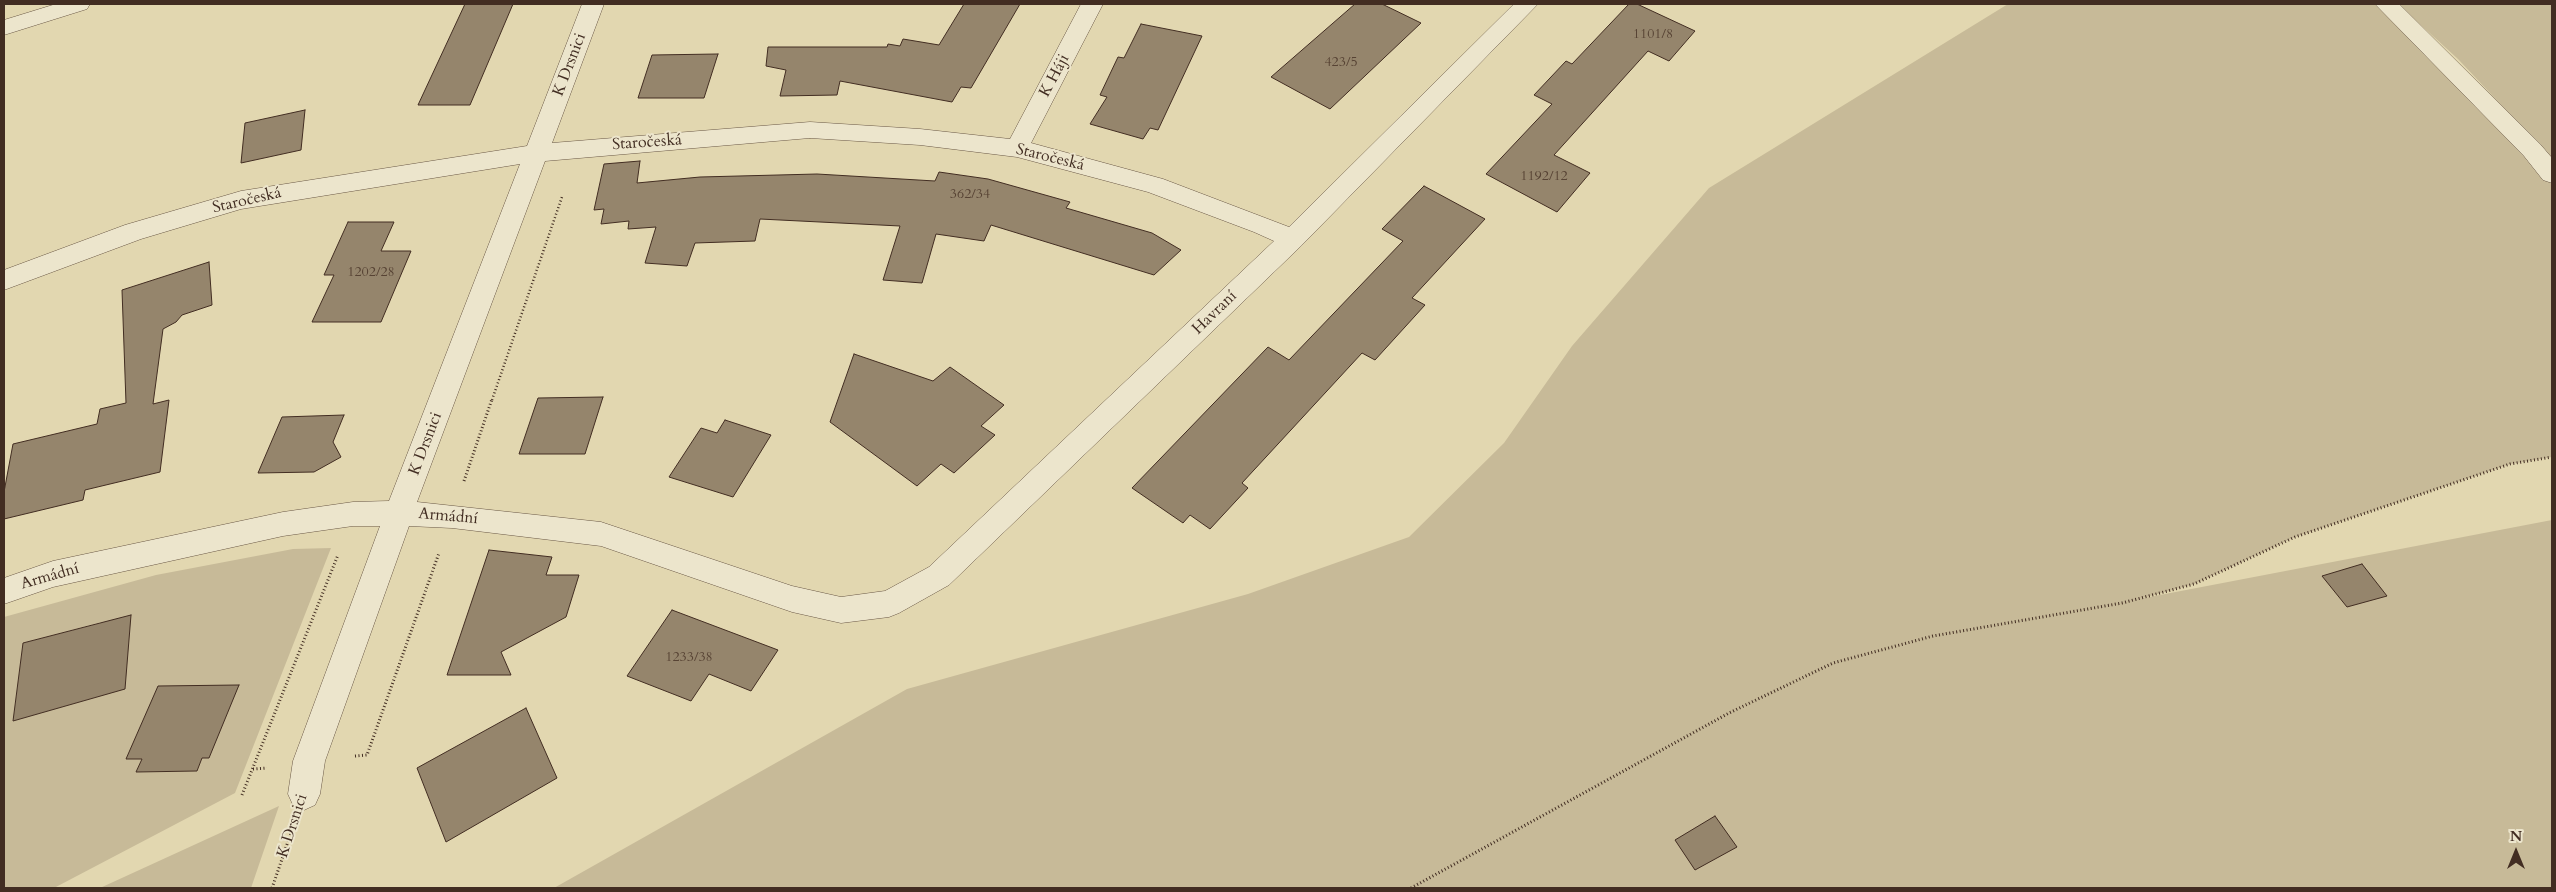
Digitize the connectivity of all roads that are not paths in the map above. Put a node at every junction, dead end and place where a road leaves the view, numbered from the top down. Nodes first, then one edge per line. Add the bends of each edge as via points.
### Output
1 (79, 4) edge
2 (593, 4) edge
3 (1092, 4) edge
4 (1527, 4) edge
5 (2386, 4) edge
6 (4, 28) edge
7 (1017, 148) junction
8 (536, 154) junction
9 (2552, 174) edge
10 (1292, 239) junction
11 (4, 280) edge
12 (399, 513) junction
13 (4, 591) edge
14 (889, 604) joint
15 (304, 794) road end

1 - 6 street
2 - 8 street, K Drsnici
3 - 7 street, K Háji
4 - 10 street, Havraní
5 - 9 street
7 - 8 street, Staročeská via 920,137 810,130
7 - 10 street, Staročeská via 1154,185
8 - 11 street, Staročeská via 241,200 134,232
8 - 12 street, K Drsnici
10 - 14 street, Havraní via 940,576
12 - 13 street, Armádní via 354,514 284,524 54,574
12 - 14 street, Armádní via 601,534 792,599 841,610
12 - 15 street, K Drsnici via 309,761

